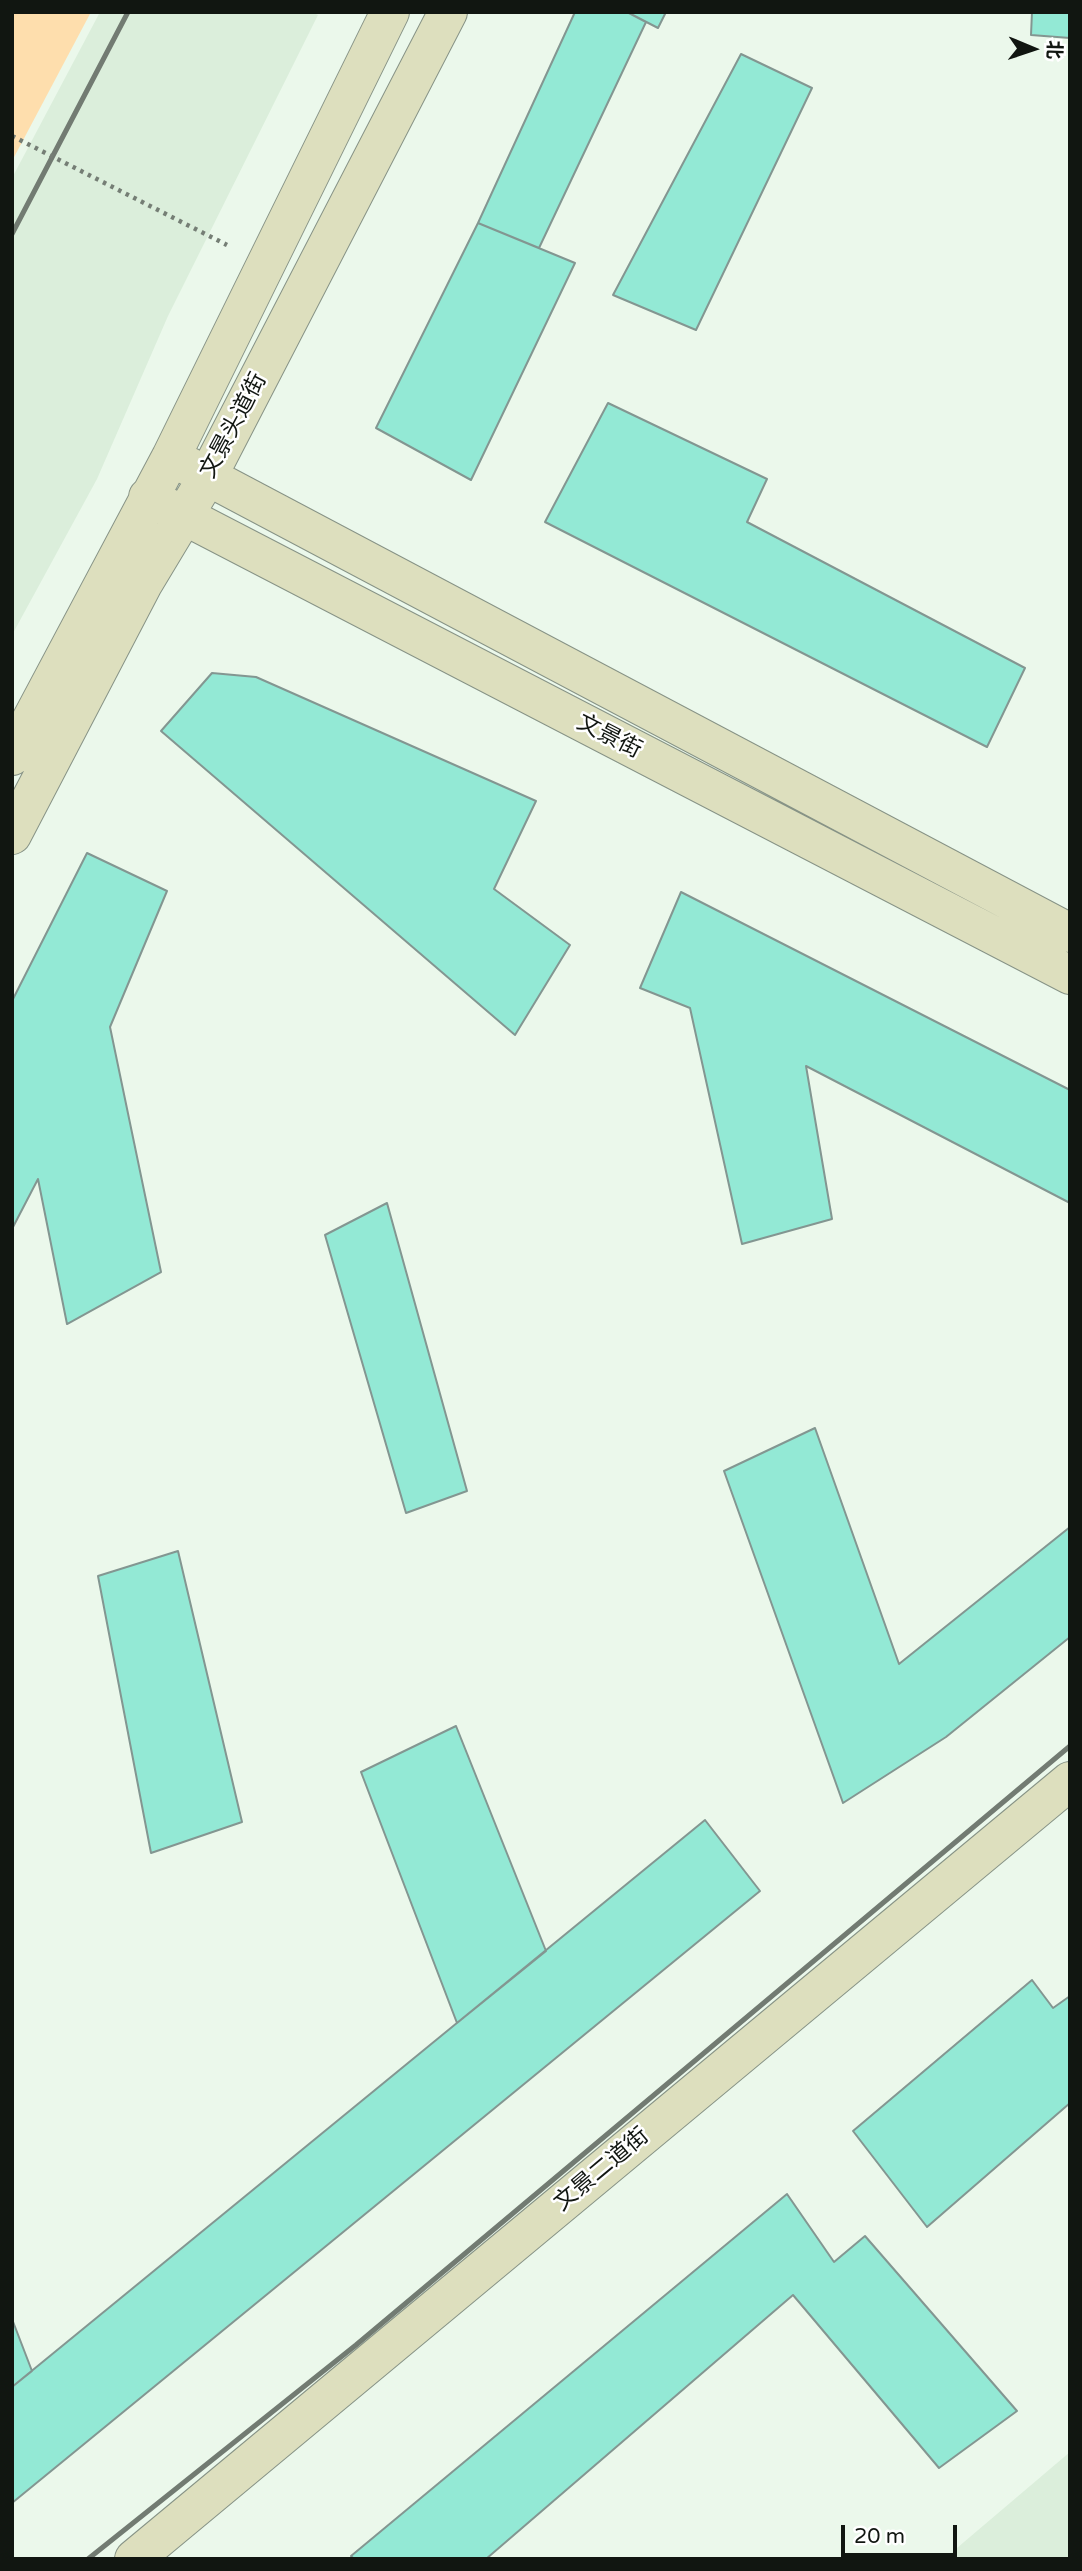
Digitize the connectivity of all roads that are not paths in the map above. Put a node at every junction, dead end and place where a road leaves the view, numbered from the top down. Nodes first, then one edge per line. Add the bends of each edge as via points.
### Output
1 (390, 12) edge
2 (448, 12) edge
3 (171, 457) junction
4 (208, 476) junction
5 (148, 497) junction
6 (185, 517) junction
7 (12, 755) edge
8 (12, 835) edge
9 (1070, 933) edge
10 (1070, 975) edge
11 (1070, 1781) edge
12 (134, 2559) edge

1 - 3 main road, 文景头道街
2 - 4 main road, 文景头道街
3 - 4 main road, 文景街
3 - 5 main road, 文景头道街
4 - 6 main road, 文景头道街
4 - 9 main road, 文景街
5 - 6 main road, 文景街
5 - 7 main road, 文景头道街
6 - 8 main road, 文景头道街 via 142,584
6 - 10 main road, 文景街
11 - 12 main road, 文景二道街

